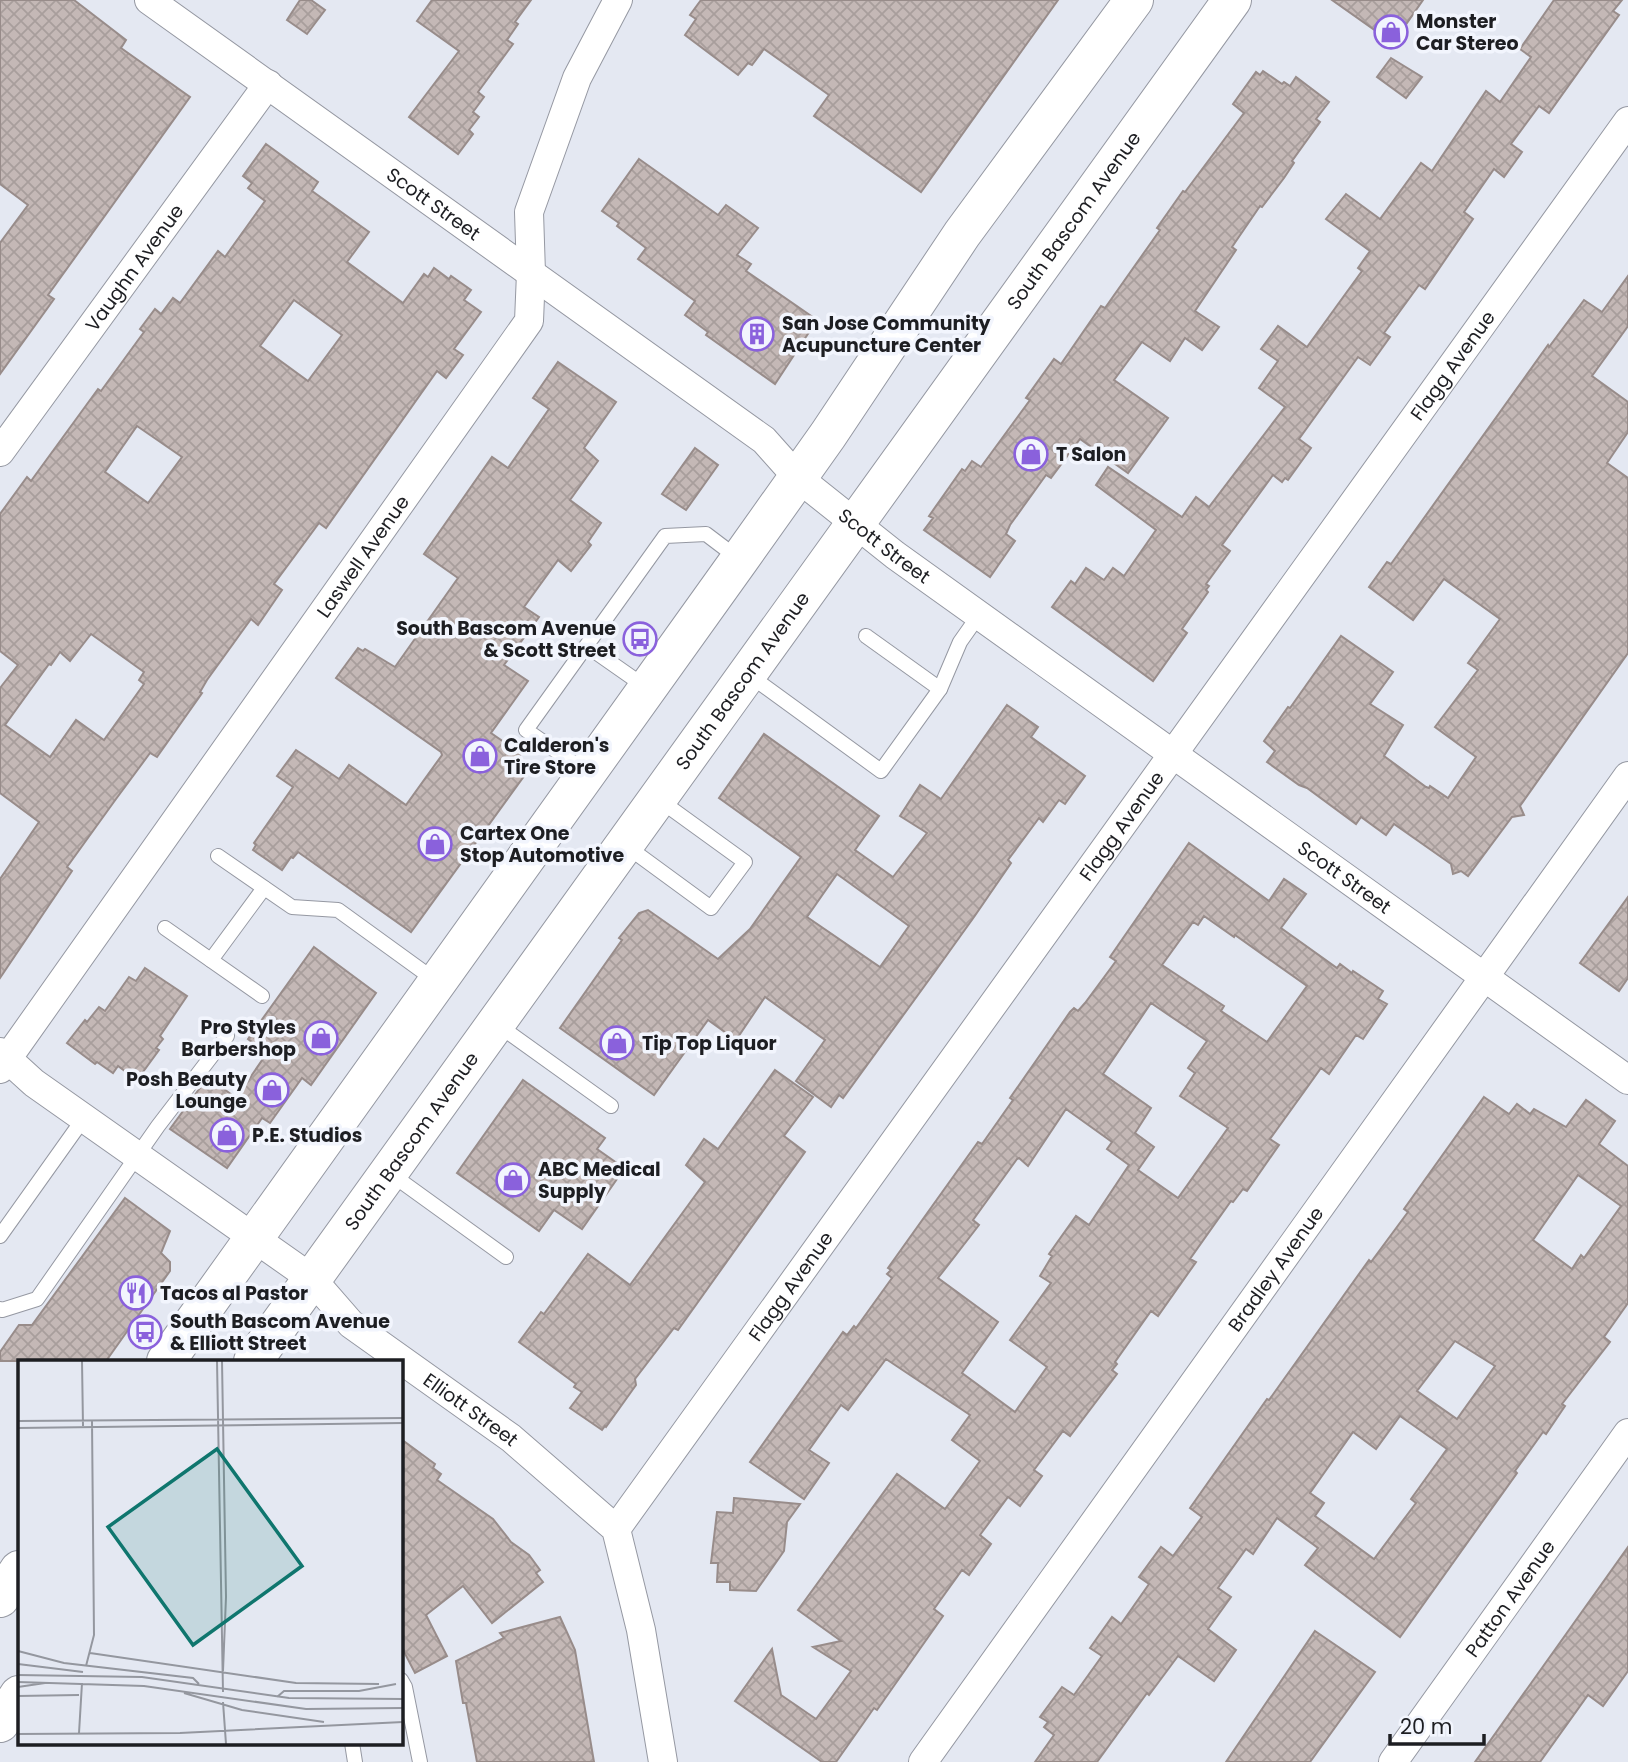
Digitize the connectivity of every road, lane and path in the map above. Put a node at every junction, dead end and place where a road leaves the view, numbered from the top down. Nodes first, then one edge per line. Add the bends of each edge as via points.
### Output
1 (149, 0) edge
2 (618, 0) edge
3 (1134, 0) edge
4 (1232, 0) edge
5 (268, 84) junction
6 (1628, 121) edge
7 (531, 273) junction
8 (0, 452) edge
9 (797, 477) junction
10 (857, 523) junction
11 (740, 559) junction
12 (979, 615) junction
13 (866, 636) dead end
14 (587, 646) junction
15 (747, 675) junction
16 (648, 689) junction
17 (940, 689) junction
18 (1173, 755) junction
19 (587, 772) junction
20 (1628, 776) edge
21 (657, 799) junction
22 (624, 845) junction
23 (218, 856) dead end
24 (264, 888) junction
25 (165, 928) dead end
26 (211, 960) junction
27 (1484, 977) junction
28 (437, 982) junction
29 (262, 996) dead end
30 (496, 1023) junction
31 (227, 1036) dead end
32 (3, 1060) edge
33 (1628, 1080) edge
34 (611, 1106) dead end
35 (84, 1118) junction
36 (138, 1157) junction
37 (389, 1172) junction
38 (0, 1236) edge
39 (254, 1238) junction
40 (506, 1257) dead end
41 (312, 1278) junction
42 (0, 1309) edge
43 (167, 1360) edge
44 (254, 1360) edge
45 (401, 1360) edge
46 (402, 1361) edge
47 (1628, 1433) edge
48 (616, 1529) junction
49 (402, 1686) edge
50 (18, 1696) edge
51 (0, 1723) edge
52 (352, 1744) edge
53 (355, 1762) edge
54 (420, 1762) edge
55 (663, 1762) edge
56 (923, 1762) edge
57 (1393, 1762) edge

1 - 5 street, Scott Street
2 - 7 street, Laswell Avenue via 577,78 529,212
3 - 9 main road via 962,234
4 - 10 main road, South Bascom Avenue
5 - 7 street, Scott Street
5 - 8 street, Vaughn Avenue
6 - 18 street, Flagg Avenue
7 - 9 street, Scott Street via 764,440
7 - 32 street, Laswell Avenue via 529,321
9 - 10 street, Scott Street
9 - 11 main road
10 - 12 street, Scott Street
10 - 15 main road, South Bascom Avenue
11 - 14 lane via 706,534 665,536
11 - 16 main road
12 - 17 lane via 960,642
12 - 18 street, Scott Street
13 - 17 lane
14 - 16 lane
14 - 19 lane via 526,730
15 - 17 lane via 881,771
15 - 21 main road, South Bascom Avenue
16 - 19 main road
18 - 27 street, Scott Street
18 - 48 street, Flagg Avenue
19 - 28 main road
20 - 27 street, Bradley Avenue
21 - 22 main road, South Bascom Avenue
21 - 22 lane via 745,862 711,908
22 - 30 main road, South Bascom Avenue
23 - 24 lane
24 - 26 lane
24 - 28 lane via 292,908 338,910
25 - 26 lane
26 - 29 lane
27 - 33 street, Scott Street
27 - 56 street, Bradley Avenue
28 - 39 main road
30 - 34 lane
30 - 37 main road, South Bascom Avenue
31 - 36 lane
32 - 35 street, Elliott Street
35 - 36 street, Elliott Street
35 - 38 lane
36 - 39 street, Elliott Street
36 - 42 lane via 37,1299
37 - 40 lane
37 - 41 main road, South Bascom Avenue
39 - 41 street, Elliott Street
39 - 43 main road
41 - 44 main road, South Bascom Avenue
41 - 45 street, Elliott Street via 351,1325
46 - 48 street, Elliott Street via 511,1438
47 - 57 street, Patton Avenue
48 - 55 street via 641,1630
49 - 54 lane
50 - 51 main road
52 - 53 lane

